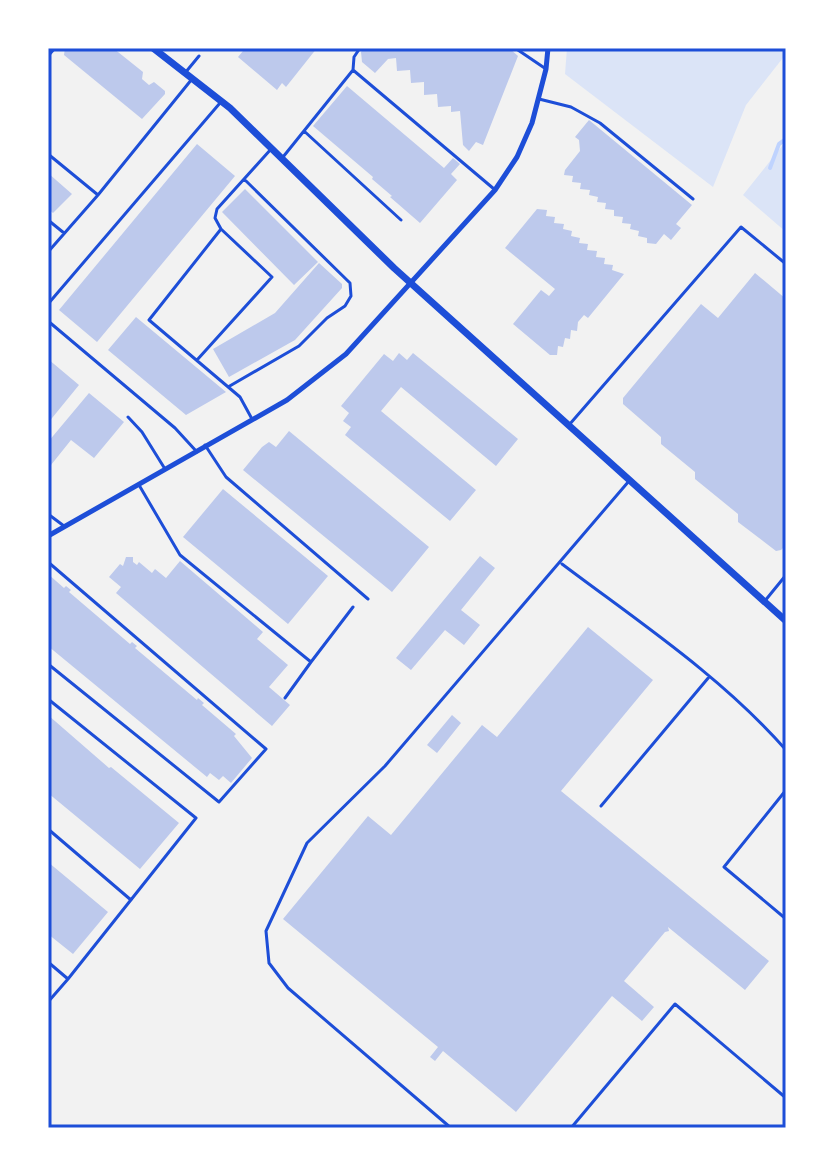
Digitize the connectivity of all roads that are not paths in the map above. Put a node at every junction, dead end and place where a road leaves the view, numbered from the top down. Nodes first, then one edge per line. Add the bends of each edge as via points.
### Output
1 (55, 48) edge
2 (360, 48) edge
3 (515, 48) edge
4 (548, 48) edge
5 (157, 49) edge
6 (48, 56) edge
7 (199, 56) dead end
8 (546, 69) junction
9 (353, 70) junction
10 (189, 76) junction
11 (539, 99) junction
12 (221, 101) junction
13 (304, 131) junction
14 (272, 148) junction
15 (48, 154) edge
16 (282, 158) junction
17 (244, 179) junction
18 (495, 190) junction
19 (98, 195) junction
20 (693, 199) dead end
21 (48, 220) edge
22 (401, 220) dead end
23 (221, 229) junction
24 (64, 233) junction
25 (48, 252) edge
26 (786, 264) edge
27 (410, 282) junction
28 (48, 304) edge
29 (48, 321) edge
30 (197, 360) junction
31 (228, 387) junction
32 (128, 417) dead end
33 (252, 419) junction
34 (569, 426) junction
35 (205, 445) junction
36 (196, 452) junction
37 (165, 469) junction
38 (630, 481) junction
39 (139, 485) junction
40 (48, 514) edge
41 (64, 527) junction
42 (48, 536) edge
43 (48, 562) edge
44 (560, 563) junction
45 (786, 575) edge
46 (368, 599) dead end
47 (764, 602) junction
48 (353, 607) dead end
49 (786, 621) edge
50 (311, 662) junction
51 (48, 664) edge
52 (710, 676) junction
53 (285, 698) dead end
54 (48, 699) edge
55 (786, 750) edge
56 (786, 790) edge
57 (601, 806) dead end
58 (48, 829) edge
59 (131, 900) junction
60 (786, 919) edge
61 (48, 962) edge
62 (68, 979) junction
63 (48, 1002) edge
64 (786, 1098) edge
65 (451, 1128) edge
66 (571, 1128) edge

1 - 6 lane
2 - 9 lane
3 - 8 lane
4 - 8 street
5 - 10 main road
7 - 10 lane
8 - 11 street
9 - 13 lane
9 - 18 lane
10 - 12 main road
10 - 19 lane
11 - 18 street via 517,157
11 - 20 lane via 571,107 600,123
12 - 14 main road
12 - 28 lane
13 - 16 lane
13 - 22 lane
14 - 16 main road
14 - 17 lane
15 - 19 lane
16 - 27 main road
17 - 23 lane via 217,209
17 - 31 lane via 350,283 351,296 299,346
18 - 27 street
19 - 24 lane
21 - 24 lane
23 - 30 lane via 149,320
23 - 30 lane via 272,277
24 - 25 lane
26 - 34 lane via 741,227
27 - 33 street via 346,354 303,389
27 - 34 main road
29 - 36 lane via 175,428
30 - 31 lane
31 - 33 lane
32 - 37 lane
33 - 35 street
34 - 38 main road
35 - 36 street
35 - 46 lane via 226,477
36 - 37 street
37 - 39 street
38 - 44 lane
38 - 47 main road
39 - 41 street
39 - 50 lane via 180,555
40 - 41 lane
41 - 42 street
43 - 51 lane via 266,749 219,802
44 - 52 lane
44 - 65 lane via 385,766 307,843 266,931 269,963 288,988
45 - 47 lane
47 - 49 main road
48 - 50 lane
50 - 53 lane
52 - 55 lane
52 - 57 lane
54 - 59 lane via 196,818
56 - 60 lane via 724,867
58 - 59 lane
59 - 62 lane
61 - 62 lane
62 - 63 lane
64 - 66 lane via 675,1004

